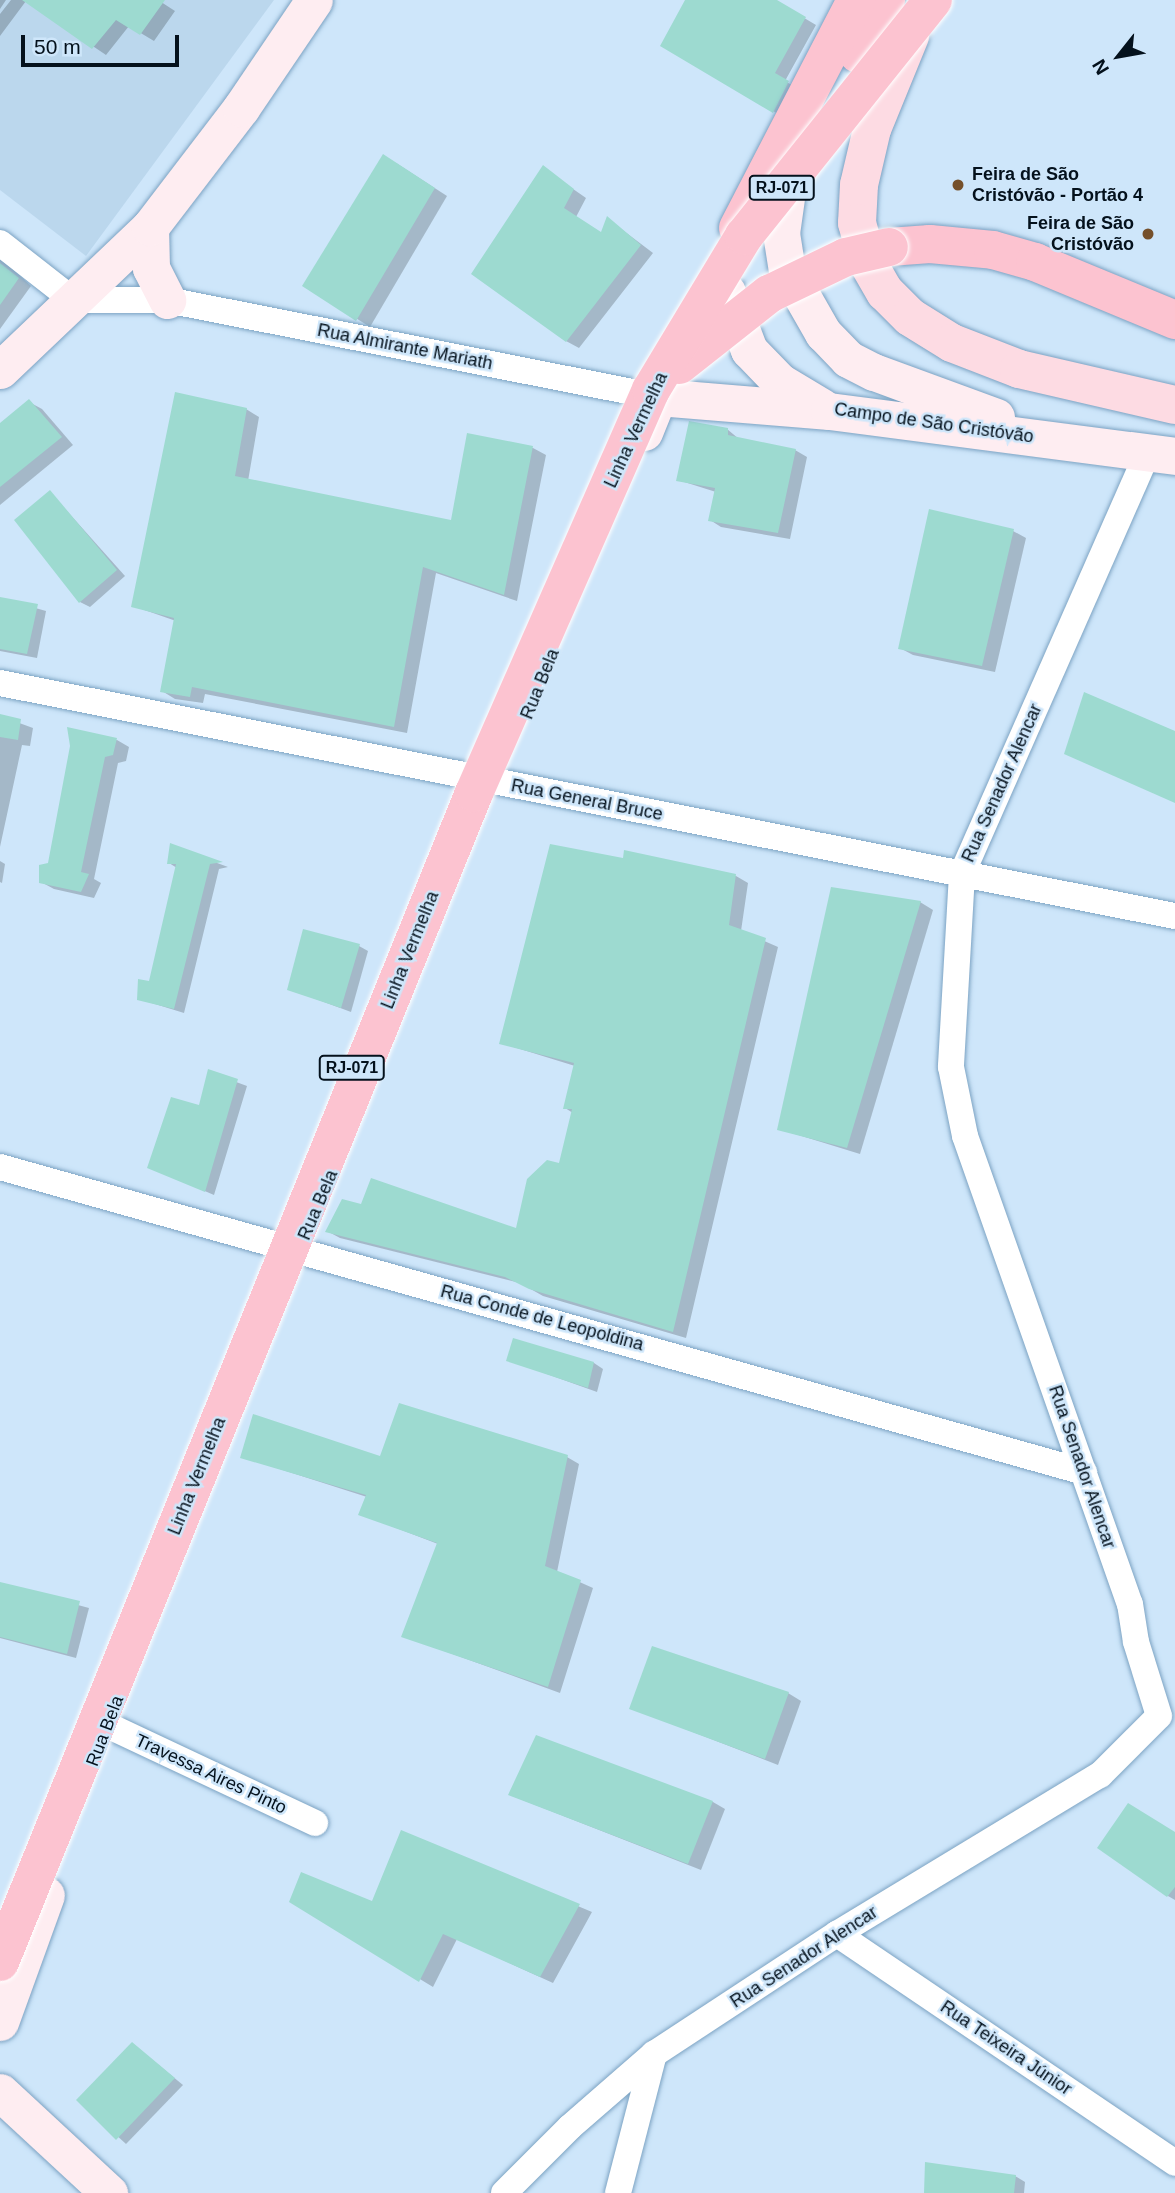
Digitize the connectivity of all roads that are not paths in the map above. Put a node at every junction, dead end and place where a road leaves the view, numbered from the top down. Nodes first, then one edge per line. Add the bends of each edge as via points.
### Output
1 (314, 0) edge
2 (842, 0) edge
3 (856, 0) edge
4 (886, 0) edge
5 (922, 0) edge
6 (931, 0) edge
7 (787, 191) joint
8 (150, 227) junction
9 (737, 230) junction
10 (0, 243) edge
11 (73, 300) junction
12 (167, 300) junction
13 (1175, 320) edge
14 (0, 370) edge
15 (655, 393) junction
16 (1175, 405) edge
17 (829, 411) junction
18 (1059, 440) junction
19 (1161, 454) edge
20 (0, 683) edge
21 (499, 782) junction
22 (962, 874) junction
23 (1175, 916) edge
24 (0, 1167) edge
25 (298, 1252) junction
26 (1084, 1472) junction
27 (1167, 1715) edge
28 (107, 1725) junction
29 (314, 1823) dead end
30 (0, 1922) edge
31 (837, 1934) junction
32 (0, 1962) edge
33 (0, 2022) edge
34 (654, 2054) junction
35 (0, 2092) edge
36 (1175, 2163) edge
37 (109, 2193) edge
38 (504, 2193) edge
39 (618, 2193) edge

1 - 8 street via 241,108
2 - 17 street, Campo de São Cristóvão via 740,201 729,232 724,278 730,311 749,350 780,382
3 - 9 highway
4 - 7 highway
5 - 9 highway, Linha Vermelha / RJ-071
6 - 15 highway, Linha Vermelha / RJ-071, bridge via 744,236
6 - 16 main road via 913,27 872,129 859,185 857,223 868,263 885,292 910,317 952,343 1019,369
7 - 18 street, Campo de São Cristóvão via 781,233 787,270 804,307 848,359
8 - 11 street
8 - 12 street via 151,268
9 - 30 highway, Linha Vermelha / RJ-071 via 642,386 492,730
10 - 11 street
11 - 12 street, Rua Almirante Mariath
11 - 14 street
12 - 15 street, Rua Almirante Mariath
13 - 15 highway, bridge via 1035,262 993,250 930,244 889,247 846,257 769,294
15 - 17 street, Rua Almirante Mariath
15 - 21 street, Rua Bela
15 - 32 highway, Linha Vermelha / RJ-071, bridge via 474,793
17 - 18 street, Campo de São Cristóvão
18 - 19 street, Campo de São Cristóvão
19 - 22 street, Rua Senador Alencar
20 - 21 street, Rua General Bruce
21 - 22 street, Rua General Bruce
21 - 25 street, Rua Bela
22 - 23 street, Rua General Bruce
22 - 26 street, Rua Senador Alencar via 951,1030 955,1098
24 - 25 street, Rua Conde de Leopoldina
25 - 26 street, Rua Conde de Leopoldina via 679,1355
25 - 28 street, Rua Bela
26 - 27 street, Rua Senador Alencar via 1130,1604 1136,1642
27 - 31 street, Rua Senador Alencar via 1100,1774
28 - 29 street, Travessa Aires Pinto
28 - 33 street, Rua Bela
31 - 34 street, Rua Senador Alencar
31 - 36 street, Rua Teixeira Júnior
34 - 38 street, Rua Senador Alencar via 570,2127
34 - 39 street
35 - 37 street

